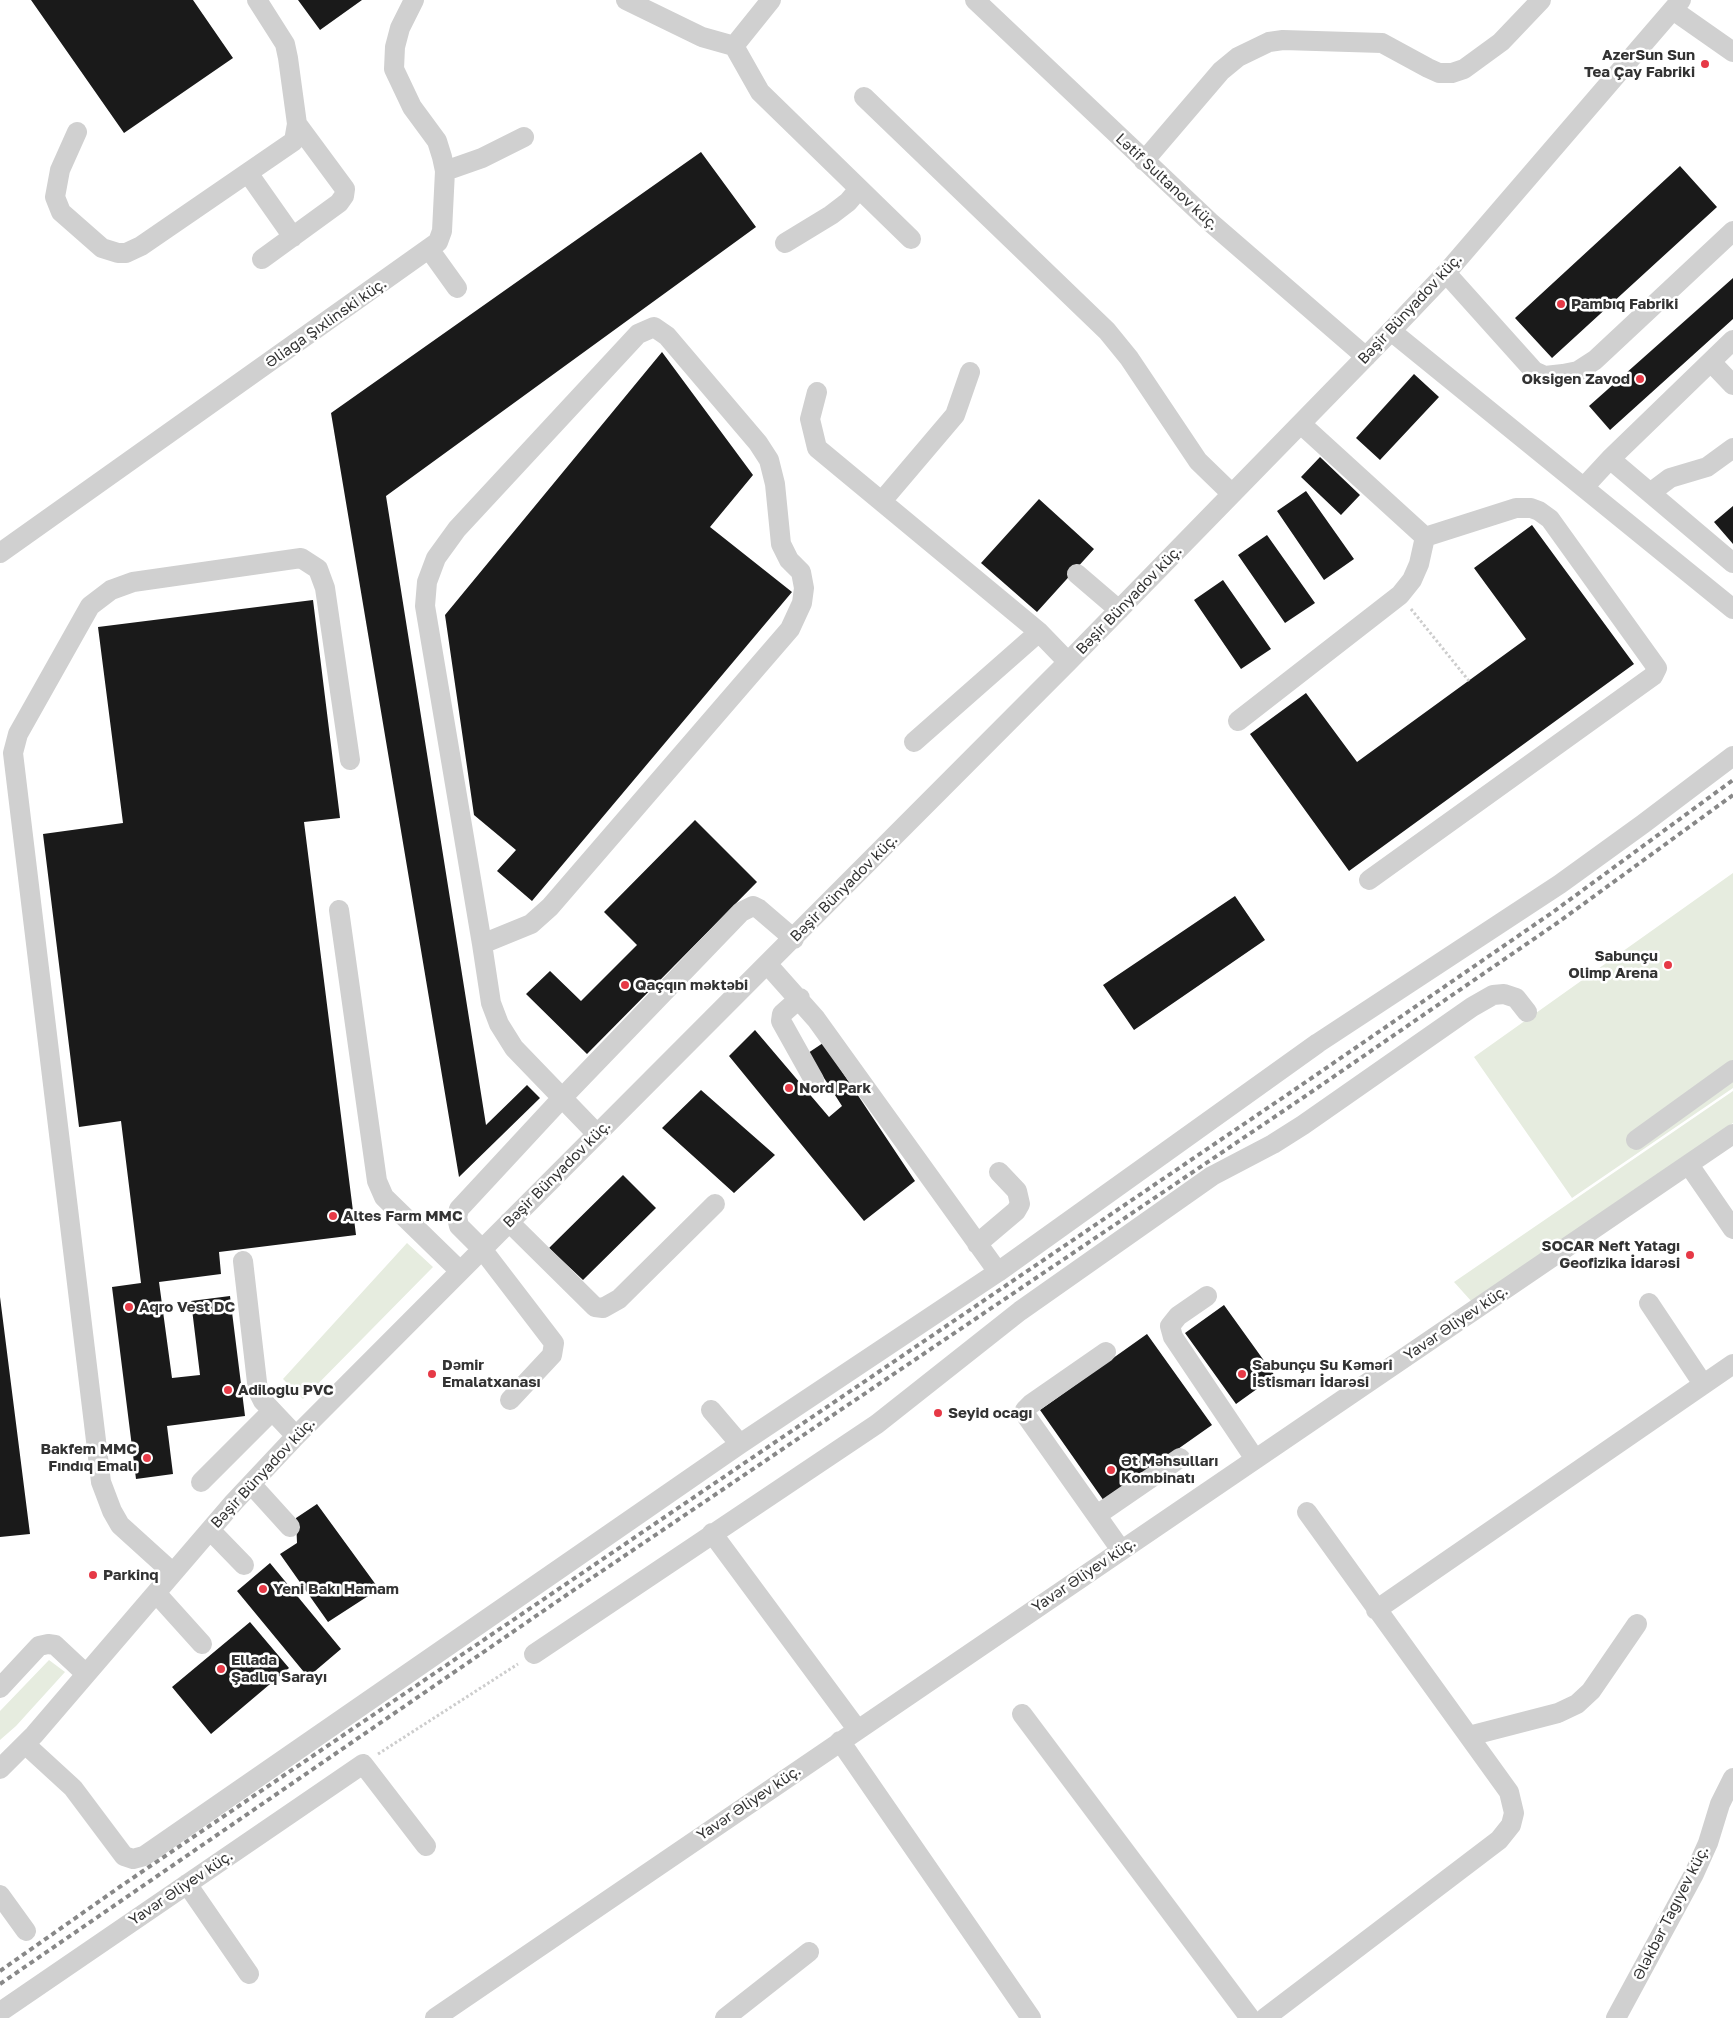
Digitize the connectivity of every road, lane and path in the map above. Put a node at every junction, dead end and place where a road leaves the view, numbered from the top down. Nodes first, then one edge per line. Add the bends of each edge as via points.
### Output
1 (257, 0) edge
2 (414, 0) edge
3 (626, 0) edge
4 (771, 0) edge
5 (1541, 0) edge
6 (982, 2) edge
7 (1677, 5) edge
8 (734, 46) junction
9 (1733, 52) edge
10 (864, 97) dead end
11 (297, 124) junction
12 (77, 132) dead end
13 (524, 136) dead end
14 (1144, 161) junction
15 (445, 171) junction
16 (248, 172) junction
17 (859, 189) junction
18 (1733, 231) edge
19 (293, 237) junction
20 (912, 239) dead end
21 (786, 243) dead end
22 (430, 249) junction
23 (262, 259) dead end
24 (1446, 273) junction
25 (457, 288) dead end
26 (1390, 331) junction
27 (1733, 340) edge
28 (1366, 357) junction
29 (1711, 362) junction
30 (970, 372) dead end
31 (1733, 385) edge
32 (817, 392) dead end
33 (1301, 424) junction
34 (1733, 448) edge
35 (1610, 459) junction
36 (1585, 486) junction
37 (1650, 493) junction
38 (1232, 494) junction
39 (882, 501) junction
40 (1425, 537) junction
41 (0, 553) edge
42 (1733, 563) edge
43 (1077, 574) dead end
44 (1400, 595) junction
45 (1733, 608) edge
46 (1119, 610) junction
47 (1040, 632) junction
48 (1068, 662) junction
49 (1469, 681) dead end
50 (1238, 721) dead end
51 (914, 742) dead end
52 (1733, 756) edge
53 (350, 760) dead end
54 (1369, 880) dead end
55 (339, 910) dead end
56 (794, 939) junction
57 (482, 944) junction
58 (768, 965) junction
59 (800, 998) junction
60 (1527, 1012) dead end
61 (1733, 1070) edge
62 (814, 1080) dead end
63 (562, 1098) junction
64 (597, 1134) junction
65 (1733, 1134) edge
66 (1636, 1140) dead end
67 (1688, 1165) junction
68 (999, 1172) dead end
69 (715, 1204) dead end
70 (508, 1222) junction
71 (1733, 1230) edge
72 (978, 1244) junction
73 (482, 1250) junction
74 (243, 1261) dead end
75 (460, 1271) junction
76 (998, 1272) junction
77 (1207, 1296) dead end
78 (1649, 1303) dead end
79 (1106, 1352) dead end
80 (1733, 1364) edge
81 (1704, 1384) junction
82 (510, 1400) dead end
83 (711, 1410) dead end
84 (272, 1411) junction
85 (296, 1436) junction
86 (740, 1444) junction
87 (1180, 1458) dead end
88 (1255, 1459) junction
89 (201, 1482) dead end
90 (251, 1484) junction
91 (1307, 1512) dead end
92 (1096, 1515) junction
93 (290, 1527) dead end
94 (210, 1530) junction
95 (712, 1533) junction
96 (1121, 1550) junction
97 (244, 1565) dead end
98 (173, 1573) junction
99 (156, 1593) junction
100 (1376, 1610) junction
101 (1637, 1624) dead end
102 (202, 1644) dead end
103 (534, 1654) joint
104 (86, 1674) junction
105 (0, 1688) edge
106 (1022, 1714) dead end
107 (857, 1729) junction
108 (1469, 1736) junction
109 (840, 1741) junction
110 (25, 1744) junction
111 (363, 1764) junction
112 (0, 1769) edge
113 (1733, 1778) edge
114 (426, 1846) dead end
115 (187, 1884) junction
116 (0, 1895) edge
117 (26, 1931) dead end
118 (809, 1952) dead end
119 (249, 1974) dead end
120 (0, 2012) edge
121 (435, 2018) edge
122 (725, 2018) edge
123 (1031, 2018) edge
124 (1250, 2018) edge
125 (1265, 2018) edge
126 (1616, 2018) edge

1 - 11 street via 285,44
2 - 15 street, Əliağa Şıxlinski küç. via 400,28 394,69 412,107 437,140
3 - 8 street via 702,37
4 - 8 street
5 - 14 street via 1501,42 1464,69 1452,72 1428,68 1382,43 1269,42 1238,57 1221,71
6 - 14 street, Lətif Sultanov küç.
7 - 9 street
7 - 24 street, Bəşir Bünyadov küç.
8 - 17 street via 767,100
10 - 38 street via 1107,331 1129,358 1198,461
11 - 16 street via 294,141
11 - 19 street via 345,189 339,203
12 - 16 street via 60,170 55,197 61,212 102,248 118,253 141,246
13 - 15 street via 482,158
14 - 28 street, Lətif Sultanov küç.
15 - 22 street, Əliağa Şıxlinski küç. via 442,231 438,242
16 - 19 street
17 - 20 street
17 - 21 street via 848,202
18 - 24 street via 1595,360 1578,371 1563,374 1545,376 1534,371
19 - 23 street
22 - 25 street
22 - 41 street, Əliağa Şıxlinski küç.
24 - 26 street, Bəşir Bünyadov küç.
26 - 28 street, Bəşir Bünyadov küç.
26 - 36 street
27 - 29 street
28 - 33 street, Bəşir Bünyadov küç.
29 - 31 street
29 - 35 street
30 - 39 street via 955,415
32 - 39 street via 810,419 817,448
33 - 38 street, Bəşir Bünyadov küç.
33 - 40 street
34 - 37 street via 1707,467 1670,478
35 - 36 street
35 - 37 street
36 - 45 street
37 - 42 street
38 - 46 street, Bəşir Bünyadov küç.
39 - 47 street
40 - 44 street via 1419,564
40 - 54 street via 1516,508 1539,511 1550,519 1657,668 1653,676
43 - 46 street
44 - 49 path
44 - 50 street
46 - 48 street, Bəşir Bünyadov küç.
47 - 48 street
47 - 51 street
48 - 56 street, Bəşir Bünyadov küç.
52 - 76 street via 1602,854 1318,1043
53 - 98 street via 325,588 318,569 301,558 133,582 111,590 90,606 18,734 13,753 101,1482 120,1525
55 - 75 street via 377,1181 384,1197
56 - 58 street, Bəşir Bünyadov küç.
56 - 63 street via 759,909 748,908
57 - 57 street via 425,606 427,582 436,558 457,529 638,334 654,327 667,336 758,442 769,460 775,484 781,544 789,560 801,572 802,603 790,629 550,907 531,924
57 - 63 street via 491,1003 499,1024 514,1048
58 - 59 street
58 - 64 street, Bəşir Bünyadov küç.
59 - 62 street via 782,1014 781,1020
59 - 72 street
60 - 95 street via 1516,998 1504,994 1493,995 1472,1006 1303,1125 1212,1176 1020,1311 876,1424
61 - 66 street
63 - 64 street
63 - 73 street via 460,1209 457,1217 459,1226
64 - 70 street, Bəşir Bünyadov küç.
65 - 67 street, Yavər Əliyev küç.
67 - 71 street
67 - 88 street, Yavər Əliyev küç.
68 - 72 street via 1016,1191 1020,1204
69 - 70 street via 619,1299 604,1308 595,1307
70 - 73 street, Bəşir Bünyadov küç.
72 - 76 street
73 - 75 street, Bəşir Bünyadov küç.
73 - 82 street via 554,1343 552,1355
74 - 84 street via 255,1380 258,1391
75 - 85 street, Bəşir Bünyadov küç.
76 - 86 street
77 - 88 street via 1178,1316 1170,1326 1173,1337
78 - 81 street
79 - 92 street via 1026,1410 1027,1417
80 - 81 street
81 - 100 street
83 - 86 street
84 - 85 street
84 - 89 street
85 - 90 street, Bəşir Bünyadov küç.
86 - 110 street via 144,1856 133,1859 124,1856 73,1788
87 - 92 street
88 - 96 street, Yavər Əliyev küç.
90 - 93 street
90 - 94 street, Bəşir Bünyadov küç.
91 - 100 street
92 - 96 street
94 - 97 street
94 - 98 street, Bəşir Bünyadov küç.
95 - 103 street
95 - 107 street
96 - 107 street, Yavər Əliyev küç.
98 - 99 street, Bəşir Bünyadov küç.
99 - 102 street
99 - 104 street, Bəşir Bünyadov küç.
100 - 108 street
101 - 108 street via 1591,1691 1578,1704 1558,1713
103 - 111 path
104 - 105 street via 55,1645 48,1644 39,1646
104 - 110 street, Bəşir Bünyadov küç.
106 - 124 street
107 - 109 street, Yavər Əliyev küç.
108 - 125 street via 1509,1792 1514,1813 1511,1825 1499,1840
109 - 121 street, Yavər Əliyev küç.
109 - 123 street
110 - 112 street, Bəşir Bünyadov küç.
111 - 114 street
111 - 115 street, Yavər Əliyev küç.
113 - 126 street, Ələkbər Tağıyev küç. via 1694,1874
115 - 119 street
115 - 120 street, Yavər Əliyev küç.
116 - 117 street
118 - 122 street

